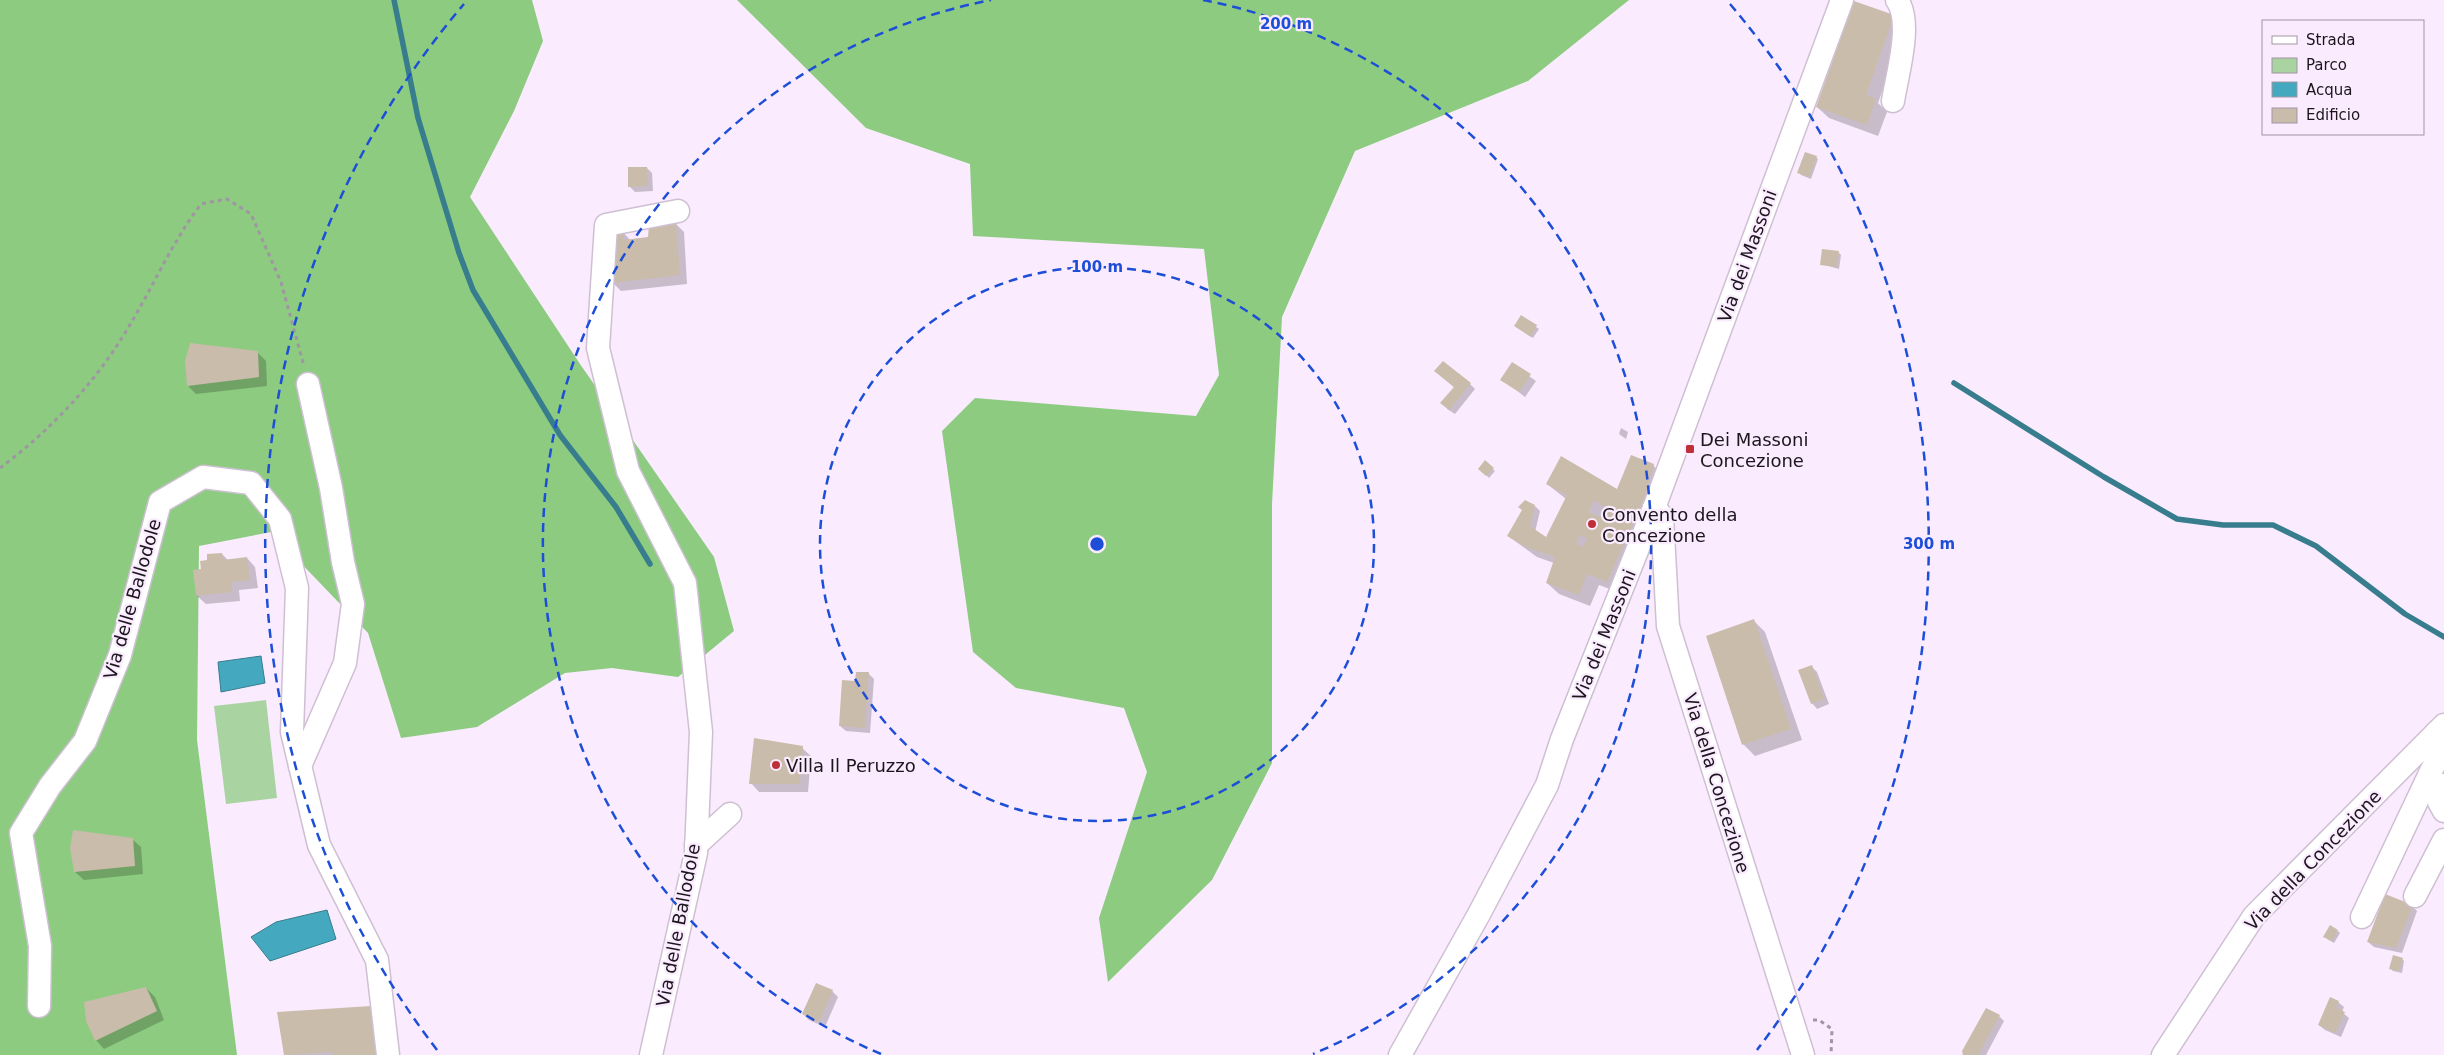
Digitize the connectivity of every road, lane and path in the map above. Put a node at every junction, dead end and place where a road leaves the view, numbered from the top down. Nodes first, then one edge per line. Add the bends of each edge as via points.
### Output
1 (1842, 0) edge
2 (1897, 0) edge
3 (1893, 101) dead end
4 (678, 211) dead end
5 (308, 384) joint
6 (0, 468) edge
7 (1654, 508) junction
8 (2440, 729) edge
9 (300, 766) junction
10 (2444, 784) edge
11 (2444, 811) edge
12 (730, 814) dead end
13 (2444, 840) edge
14 (696, 845) junction
15 (2415, 896) dead end
16 (2362, 917) dead end
17 (39, 1006) dead end
18 (1793, 1022) junction
19 (388, 1055) edge
20 (651, 1055) edge
21 (1400, 1055) edge
22 (1803, 1055) edge
23 (1831, 1055) edge
24 (2163, 1055) edge

1 - 7 street, Via dei Massoni
2 - 3 street via 1905,21
4 - 14 street, Via delle Ballodole via 606,225 598,348 628,471 685,583 701,732
5 - 6 path via 282,282 251,214 227,199 201,204 183,227 126,331 83,389 32,445
5 - 9 street via 353,604 345,663
7 - 18 street, Via della Concezione via 1662,516 1668,626
7 - 21 street, Via dei Massoni via 1562,739 1547,785
8 - 16 street via 2444,746
8 - 24 street, Via della Concezione via 2254,916
9 - 17 street, Via delle Ballodole via 292,732 297,588 280,518 251,483 203,477 160,502 120,654 85,741 50,786 21,833 40,946
9 - 19 street, Via delle Ballodole via 319,845 377,960
10 - 11 street via 2439,802
12 - 14 street
13 - 15 street
14 - 20 street, Via delle Ballodole
18 - 22 street, Via della Concezione
18 - 23 path via 1819,1020 1832,1029

